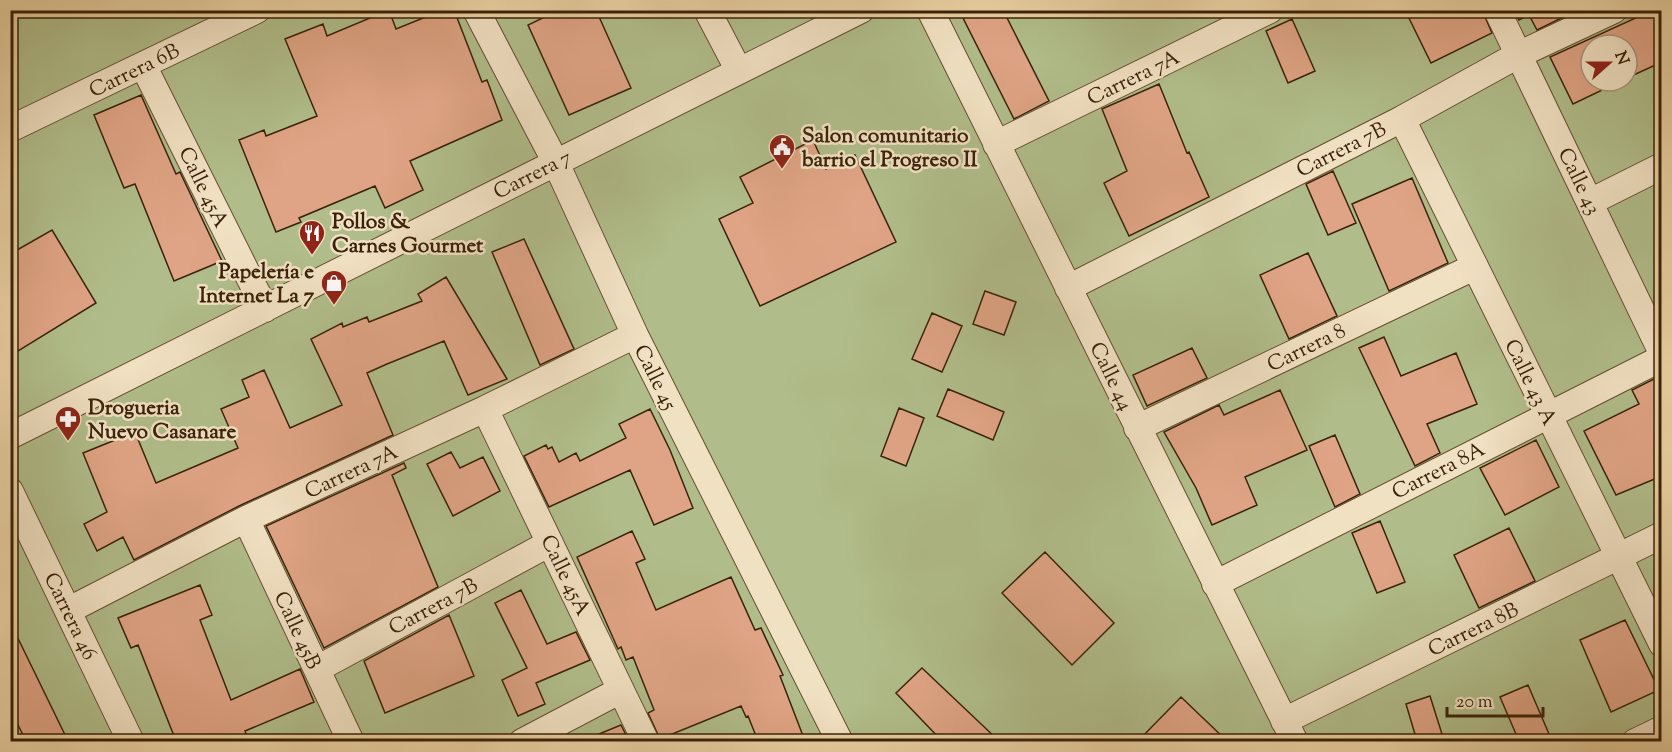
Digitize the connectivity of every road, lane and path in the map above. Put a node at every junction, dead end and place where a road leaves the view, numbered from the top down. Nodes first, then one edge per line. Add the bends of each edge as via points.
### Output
1 (257, 10) edge
2 (476, 10) edge
3 (706, 10) edge
4 (861, 10) edge
5 (930, 10) edge
6 (1270, 10) edge
7 (1497, 10) edge
8 (1614, 10) edge
9 (1518, 56) junction
10 (143, 65) junction
11 (738, 71) junction
12 (1402, 119) junction
13 (10, 129) edge
14 (996, 144) junction
15 (556, 163) junction
16 (1662, 166) edge
17 (1590, 202) junction
18 (1474, 267) junction
19 (1068, 288) junction
20 (265, 309) junction
21 (635, 335) junction
22 (1662, 353) edge
23 (1662, 358) edge
24 (484, 409) junction
25 (1548, 414) junction
26 (1137, 428) junction
27 (10, 436) edge
28 (10, 491) edge
29 (246, 519) junction
30 (1662, 536) edge
31 (550, 543) junction
32 (1618, 557) junction
33 (1215, 584) junction
34 (69, 610) junction
35 (1662, 644) edge
36 (316, 669) junction
37 (621, 690) junction
38 (1662, 729) edge
39 (1289, 731) edge
40 (131, 741) edge
41 (351, 741) edge
42 (522, 741) edge
43 (646, 741) edge
44 (840, 741) edge
45 (1635, 741) edge

1 - 10 street, Carrera 6B
2 - 15 street, Calle 45
3 - 11 street
4 - 11 street, Carrera 7
5 - 14 street, Calle 44
6 - 14 street, Carrera 7A
7 - 9 street, Calle 43
8 - 9 street, Carrera 7B
9 - 12 street, Carrera 7B
9 - 17 street, Calle 43
10 - 13 street, Carrera 6B
10 - 20 street, Calle 45A
11 - 15 street, Carrera 7
12 - 18 street, Calle 43 A
12 - 19 street, Carrera 7B
14 - 19 street, Calle 44
15 - 20 street, Carrera 7
15 - 21 street, Calle 45
16 - 17 street
17 - 22 street, Calle 43
18 - 25 street, Calle 43 A
18 - 26 street, Carrera 8
19 - 26 street, Calle 44
20 - 27 street, Carrera 7
21 - 24 street, Carrera 7A
21 - 44 street, Calle 45
23 - 25 street, Carrera 8A
24 - 29 street, Carrera 7A
24 - 31 street, Calle 45A
25 - 32 street, Calle 43 A
25 - 33 street, Carrera 8A
26 - 33 street, Calle 44
28 - 34 street, Carrera 46
29 - 34 street, Carrera 7A
29 - 36 street, Calle 45B
30 - 32 street, Carrera 8B
31 - 36 street, Carrera 7B
31 - 37 street, Calle 45A
32 - 35 street, Calle 43 A
32 - 39 street, Carrera 8B
33 - 39 street, Calle 44
34 - 40 street, Carrera 46
36 - 41 street, Calle 45B
37 - 42 street
37 - 43 street, Calle 45A
38 - 45 street

